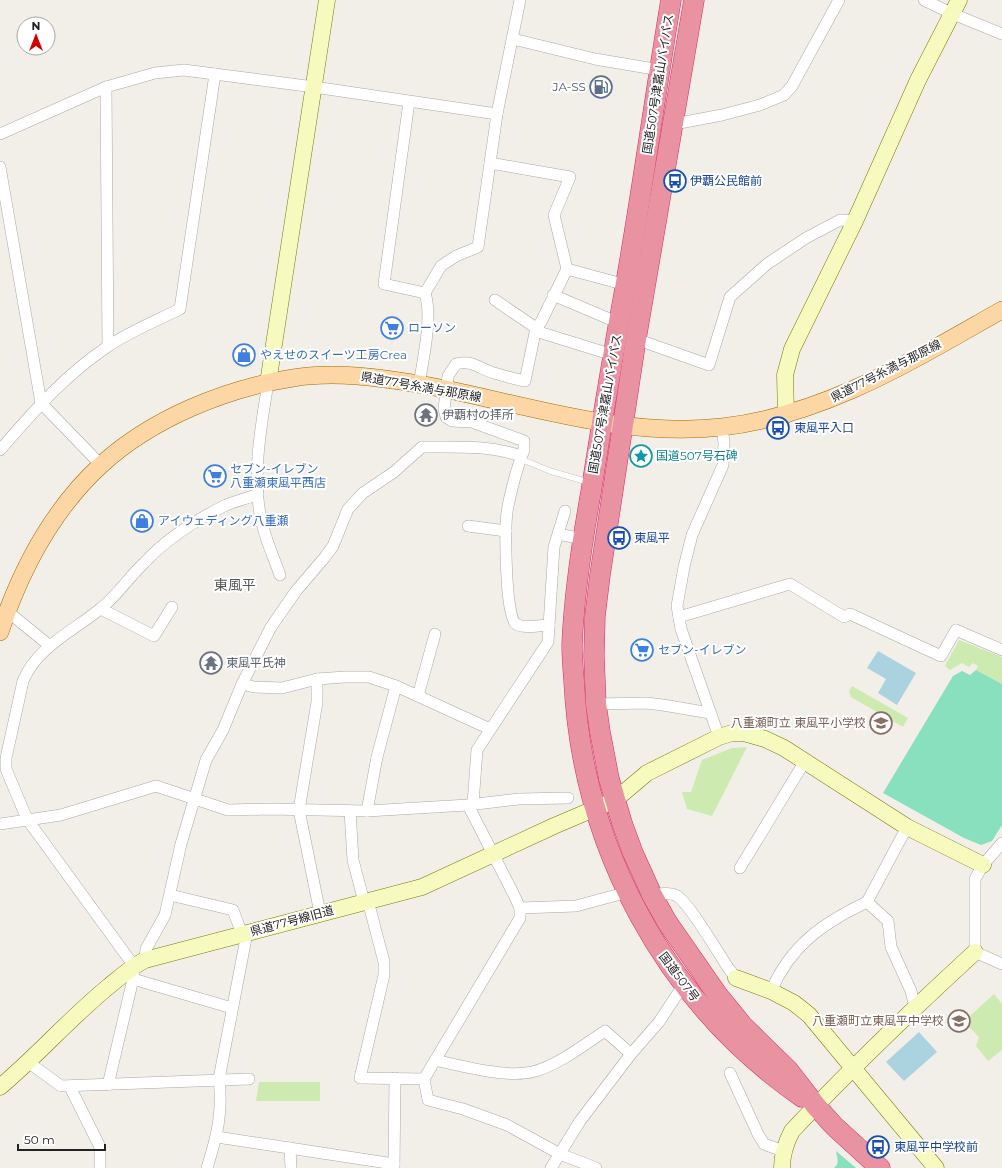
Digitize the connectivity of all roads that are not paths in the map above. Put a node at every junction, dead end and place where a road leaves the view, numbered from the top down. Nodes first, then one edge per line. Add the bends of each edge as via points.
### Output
1 (328, 0) edge
2 (520, 0) edge
3 (671, 0) edge
4 (694, 0) edge
5 (839, 0) edge
6 (924, 0) edge
7 (956, 7) edge
8 (1002, 34) edge
9 (513, 40) junction
10 (660, 70) junction
11 (215, 74) junction
12 (106, 87) junction
13 (314, 87) junction
14 (409, 102) junction
15 (497, 114) junction
16 (674, 124) junction
17 (0, 134) edge
18 (490, 163) junction
19 (0, 167) edge
20 (855, 221) junction
21 (567, 270) junction
22 (626, 285) junction
23 (425, 293) junction
24 (553, 295) junction
25 (495, 300) dead end
26 (1002, 310) edge
27 (619, 323) junction
28 (536, 328) junction
29 (636, 339) junction
30 (108, 346) junction
31 (613, 356) junction
32 (268, 383) junction
33 (419, 385) junction
34 (446, 389) junction
35 (41, 403) junction
36 (786, 415) junction
37 (602, 423) junction
38 (622, 427) junction
39 (722, 427) junction
40 (0, 450) edge
41 (521, 457) junction
42 (101, 465) junction
43 (592, 484) junction
44 (258, 494) junction
45 (565, 511) dead end
46 (468, 526) dead end
47 (506, 531) junction
48 (558, 534) junction
49 (583, 539) junction
50 (280, 575) dead end
51 (172, 607) dead end
52 (101, 608) junction
53 (7, 611) junction
54 (679, 617) junction
55 (549, 625) junction
56 (0, 632) edge
57 (435, 634) dead end
58 (50, 646) junction
59 (1002, 650) edge
60 (317, 679) junction
61 (242, 684) junction
62 (396, 686) junction
63 (418, 696) junction
64 (596, 704) junction
65 (710, 713) junction
66 (490, 729) junction
67 (719, 737) junction
68 (805, 761) junction
69 (195, 798) junction
70 (568, 798) dead end
71 (615, 800) junction
72 (470, 805) junction
73 (594, 809) junction
74 (299, 810) junction
75 (350, 811) junction
76 (366, 811) junction
77 (28, 819) junction
78 (0, 824) edge
79 (907, 827) junction
80 (1002, 843) edge
81 (493, 854) junction
82 (983, 865) junction
83 (740, 868) dead end
84 (628, 892) junction
85 (170, 895) junction
86 (652, 895) junction
87 (366, 902) junction
88 (867, 902) junction
89 (520, 908) junction
90 (320, 913) junction
91 (245, 934) junction
92 (975, 952) junction
93 (1002, 964) edge
94 (138, 968) junction
95 (736, 978) joint
96 (684, 984) junction
97 (771, 991) junction
98 (915, 1007) junction
99 (232, 1008) junction
100 (631, 1054) junction
101 (435, 1060) junction
102 (28, 1062) junction
103 (854, 1068) junction
104 (730, 1073) dead end
105 (395, 1078) junction
106 (424, 1078) junction
107 (219, 1079) junction
108 (249, 1079) dead end
109 (2, 1082) edge
110 (108, 1085) junction
111 (70, 1087) junction
112 (816, 1106) junction
113 (217, 1137) junction
114 (290, 1148) junction
115 (783, 1151) junction
116 (560, 1154) junction
117 (394, 1166) edge
118 (100, 1168) edge
119 (207, 1168) edge
120 (291, 1168) edge
121 (551, 1168) edge
122 (596, 1168) edge
123 (782, 1168) edge
124 (880, 1168) edge
125 (936, 1168) edge

1 - 13 street
2 - 9 street
3 - 10 highway, 国道507号津嘉山バイパス
4 - 16 highway, 国道507号津嘉山バイパス
5 - 16 street via 792,86 784,95 760,105
6 - 7 street
7 - 8 street
7 - 20 street via 918,80
9 - 10 street via 595,59
9 - 15 street
10 - 22 highway, 国道507号津嘉山バイパス
11 - 12 street via 184,70 155,73
11 - 13 street
11 - 30 street via 180,309
12 - 17 street
12 - 30 street
13 - 14 street
13 - 32 street
14 - 15 street
14 - 23 street via 384,284
15 - 18 street
16 - 29 highway, 国道507号津嘉山バイパス
18 - 21 street via 570,177 554,215
18 - 23 street via 478,247 456,256 441,266
19 - 35 street
20 - 29 street via 840,220 806,238 767,264 730,297 709,365
20 - 36 street via 792,349 785,375
21 - 22 street
21 - 24 street
22 - 27 highway, 国道507号津嘉山バイパス
23 - 33 street via 428,303
24 - 27 street
24 - 28 street
25 - 28 street
26 - 36 main road, 県道77号糸満与那原線 via 906,364 818,405
27 - 31 highway, 国道507号津嘉山バイパス
28 - 31 street via 542,333
28 - 34 street via 525,381 461,362 456,364 448,376
29 - 38 highway, 国道507号津嘉山バイパス
30 - 35 street via 67,378
31 - 37 highway, 国道507号津嘉山バイパス
32 - 33 main road, 県道77号糸満与那原線 via 300,377 346,376 387,379
32 - 42 main road, 県道77号糸満与那原線 via 200,404 164,421 133,440
32 - 44 street via 258,459
33 - 34 main road, 県道77号糸満与那原線
34 - 37 main road, 県道77号糸満与那原線
34 - 41 street via 446,416 452,421 472,422 524,441
35 - 40 street
35 - 42 street
36 - 39 main road, 県道77号糸満与那原線
37 - 38 main road, 県道77号糸満与那原線
37 - 43 highway, 国道507号津嘉山バイパス
38 - 39 main road, 県道77号糸満与那原線
38 - 64 highway, 国道507号津嘉山バイパス via 595,616
39 - 54 street via 723,465 692,535 677,606
41 - 43 lane via 550,471
41 - 47 street via 507,511
41 - 61 street via 510,452 479,447 422,447 394,472 363,493 348,509 333,546 271,627
42 - 53 main road, 県道77号糸満与那原線 via 62,509 44,535 28,562
43 - 49 highway, 国道507号津嘉山バイパス
44 - 50 street via 262,523
44 - 52 street via 228,505 176,534 145,561
45 - 48 street
46 - 47 street
47 - 55 street via 507,584 511,618 523,626
48 - 49 street
48 - 55 street via 554,547
49 - 73 highway, 国道507号津嘉山バイパス via 572,648 574,708
51 - 52 street via 154,636
52 - 58 street
53 - 56 main road, 県道77号糸満与那原線
53 - 58 street
54 - 59 street via 790,584 844,617 850,614 941,656 956,630
54 - 65 street
55 - 66 street via 548,642
57 - 63 street
58 - 77 street via 28,669 23,681 6,758 6,769
60 - 61 street via 282,688
60 - 62 street via 369,676
60 - 74 street via 317,702
61 - 69 street via 223,730 206,760
62 - 63 street
62 - 76 street
63 - 66 street
64 - 65 street via 646,703
64 - 71 highway, 国道507号津嘉山バイパス
65 - 67 street
66 - 72 street via 477,750
67 - 68 street, 県道77号線旧道 via 732,733 751,734 784,748
67 - 71 street, 県道77号線旧道 via 647,773
68 - 79 street, 県道77号線旧道
68 - 83 street
69 - 74 street via 228,810
69 - 77 street via 156,786 61,815
69 - 85 street via 181,844
70 - 72 street via 519,799
71 - 73 street, 県道77号線旧道
71 - 86 highway, 国道507号 via 633,853
72 - 76 street
72 - 81 street
73 - 81 street, 県道77号線旧道
73 - 84 highway, 国道507号
74 - 75 street
74 - 90 street
75 - 76 street
75 - 87 street via 353,860
77 - 78 street
77 - 94 street
79 - 82 street, 県道77号線旧道
79 - 88 street
80 - 82 street
81 - 87 street, 県道77号線旧道 via 422,886
81 - 89 street
82 - 92 street via 975,879
84 - 89 street via 576,906
84 - 96 highway, 国道507号 via 666,961
85 - 91 street via 234,910
85 - 94 street via 165,915
86 - 95 street via 676,895 686,904
86 - 112 highway, 国道507号 via 667,922 717,994 743,1026 788,1070
87 - 90 street, 県道77号線旧道
87 - 105 street via 384,962 384,975 360,1078
88 - 97 street via 818,929 784,966
88 - 98 street via 888,921 891,947 911,991
89 - 101 street via 520,918
90 - 91 street, 県道77号線旧道
91 - 94 street, 県道77号線旧道
91 - 99 street
92 - 93 street
92 - 98 street
94 - 99 street
94 - 102 street, 県道77号線旧道 via 98,996 62,1027
94 - 110 street
95 - 97 street
96 - 100 street via 659,1022
96 - 112 highway, 国道507号 via 712,1019 748,1056
97 - 103 street via 794,1003 808,1015
98 - 103 street
99 - 107 street
100 - 101 street via 605,1031 552,1064 532,1072 504,1073
100 - 116 street via 580,1121
101 - 106 street
102 - 109 street, 県道77号線旧道
102 - 111 street via 61,1086
103 - 112 street
103 - 125 street
104 - 115 street via 764,1144
105 - 106 street
105 - 117 street
106 - 116 street via 428,1100 507,1125
107 - 108 street
107 - 110 street
107 - 113 street via 221,1099
110 - 111 street
111 - 118 street via 100,1147
112 - 115 street via 792,1131
112 - 124 highway, 国道507号
113 - 114 street
113 - 119 street
114 - 117 street
114 - 120 street
115 - 123 street
116 - 121 street
116 - 122 street

